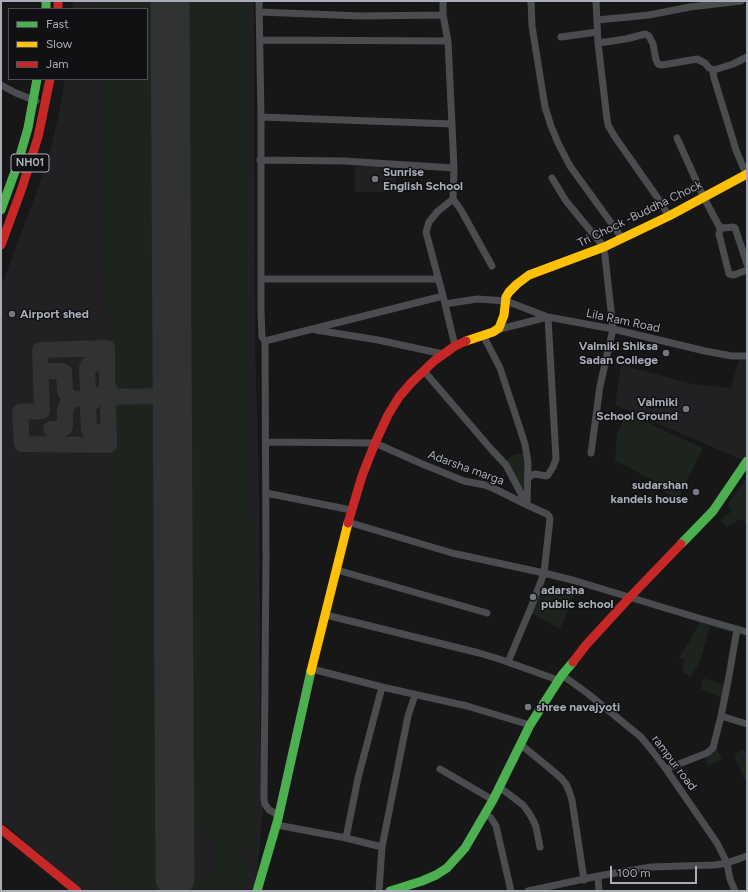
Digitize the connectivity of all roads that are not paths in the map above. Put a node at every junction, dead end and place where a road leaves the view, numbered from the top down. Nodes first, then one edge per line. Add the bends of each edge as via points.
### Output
1 (260, 1) edge
2 (443, 1) edge
3 (531, 1) edge
4 (596, 1) edge
5 (741, 1) edge
6 (259, 12) junction
7 (443, 15) junction
8 (597, 20) junction
9 (597, 32) junction
10 (561, 37) dead end
11 (260, 40) junction
12 (448, 41) junction
13 (598, 43) junction
14 (747, 58) edge
15 (714, 70) junction
16 (37, 80) edge
17 (50, 80) edge
18 (1, 86) edge
19 (34, 100) junction
20 (46, 104) junction
21 (261, 117) junction
22 (452, 124) junction
23 (677, 138) dead end
24 (260, 160) junction
25 (454, 168) junction
26 (747, 174) edge
27 (552, 178) dead end
28 (704, 198) junction
29 (453, 199) junction
30 (1, 210) edge
31 (669, 216) junction
32 (721, 227) junction
33 (622, 238) junction
34 (1, 245) edge
35 (604, 248) junction
36 (747, 264) edge
37 (492, 266) dead end
38 (747, 270) edge
39 (262, 278) junction
40 (438, 279) junction
41 (443, 296) junction
42 (506, 301) junction
43 (445, 304) junction
44 (548, 317) junction
45 (613, 329) junction
46 (312, 330) junction
47 (496, 330) junction
48 (483, 335) junction
49 (265, 341) junction
50 (455, 346) junction
51 (443, 354) junction
52 (747, 356) edge
53 (424, 371) junction
54 (266, 442) junction
55 (375, 443) junction
56 (591, 452) dead end
57 (747, 461) edge
58 (528, 478) junction
59 (266, 493) junction
60 (527, 504) junction
61 (351, 510) junction
62 (348, 522) junction
63 (337, 570) junction
64 (544, 573) junction
65 (630, 597) junction
66 (487, 612) dead end
67 (326, 615) junction
68 (737, 629) junction
69 (747, 632) edge
70 (508, 662) junction
71 (312, 669) junction
72 (560, 677) junction
73 (382, 687) junction
74 (415, 695) junction
75 (721, 716) junction
76 (747, 724) edge
77 (530, 725) junction
78 (520, 744) junction
79 (440, 769) dead end
80 (666, 769) junction
81 (499, 787) junction
82 (493, 800) junction
83 (485, 814) junction
84 (278, 822) junction
85 (1, 829) edge
86 (346, 838) junction
87 (382, 847) junction
88 (540, 847) dead end
89 (747, 856) edge
90 (727, 863) junction
91 (598, 876) junction
92 (584, 880) junction
93 (77, 891) edge
94 (258, 891) edge
95 (379, 891) edge
96 (390, 891) edge
97 (511, 891) edge
98 (528, 891) edge
99 (599, 891) edge
100 (735, 891) edge

1 - 6 street
2 - 7 street
3 - 33 street via 532,26 545,108 551,126 570,166
4 - 8 street
5 - 8 street
6 - 7 street via 361,16
6 - 11 street
7 - 12 street
8 - 9 street
9 - 10 street
9 - 13 street
11 - 12 street
11 - 21 street
12 - 22 street
13 - 15 street via 645,34 653,44 658,64 697,59
13 - 31 street via 608,125
14 - 15 street
15 - 26 street via 728,128
16 - 19 main road, NH01
17 - 20 main road, NH01
18 - 19 street
19 - 20 street
19 - 30 main road, NH01 via 17,166
20 - 34 main road, NH01 via 28,171
21 - 22 street
21 - 24 street
22 - 25 street
23 - 28 street
24 - 25 street via 344,161
24 - 39 street
25 - 29 street
26 - 28 main road, Tri Chock -Buddha Chock
27 - 35 street via 566,201
28 - 31 main road, Tri Chock -Buddha Chock
28 - 32 street
29 - 37 street
29 - 40 street via 437,212 429,222 426,232
31 - 33 main road, Tri Chock -Buddha Chock
32 - 36 street via 735,228
32 - 38 street via 719,234 729,274 734,276
33 - 35 main road, Tri Chock -Buddha Chock
35 - 42 main road, Tri Chock -Buddha Chock via 529,275 509,292
35 - 45 street
39 - 40 street
39 - 49 street via 262,337
40 - 41 street
41 - 43 street
41 - 46 street
42 - 43 street via 477,299
42 - 44 street
42 - 47 main road via 502,323
43 - 50 street
44 - 45 street, Lila Ram Road
44 - 47 street, Lila Ram Road
44 - 58 street via 556,459 548,475 535,474
45 - 52 street, Lila Ram Road via 705,351
45 - 56 street via 600,386
46 - 49 street
46 - 51 street via 378,340
47 - 48 main road
48 - 50 main road
48 - 58 street via 500,368 525,444
49 - 54 street
50 - 51 main road
51 - 53 main road
53 - 55 main road via 399,397
53 - 60 street via 506,465
54 - 55 street
54 - 59 street
55 - 60 street, Adarsha marga via 464,481 496,489
55 - 61 main road
57 - 65 main road via 713,511
58 - 60 street
59 - 61 street
59 - 84 street via 264,798 265,804 275,813
60 - 64 street, Adarsha marga via 547,514 550,519
61 - 62 main road
62 - 63 main road
62 - 64 street via 452,553
63 - 66 street
63 - 67 main road
64 - 65 street
64 - 70 street
65 - 68 street
65 - 72 main road
67 - 70 street, rampur road
67 - 71 main road
68 - 69 street
68 - 75 street
70 - 72 street, rampur road
71 - 73 street
71 - 84 main road
72 - 77 main road
72 - 80 street, rampur road via 587,693 641,738
73 - 74 street
73 - 86 street via 358,778
74 - 77 street via 467,706
74 - 87 street via 408,716
75 - 76 street
75 - 80 street via 713,748 707,753
77 - 78 main road
78 - 81 main road
78 - 92 street via 566,784 572,800
79 - 82 street
80 - 90 street, rampur road via 718,843
81 - 82 main road
81 - 88 street via 523,805 529,813 536,827
82 - 83 main road
83 - 96 main road via 466,848 447,868 422,881
83 - 97 street via 496,826
84 - 86 street
84 - 94 main road
85 - 93 main road
86 - 87 street
87 - 95 street
89 - 90 street
90 - 91 street via 651,868
90 - 100 street, rampur road
91 - 92 street
91 - 99 street
92 - 98 street

